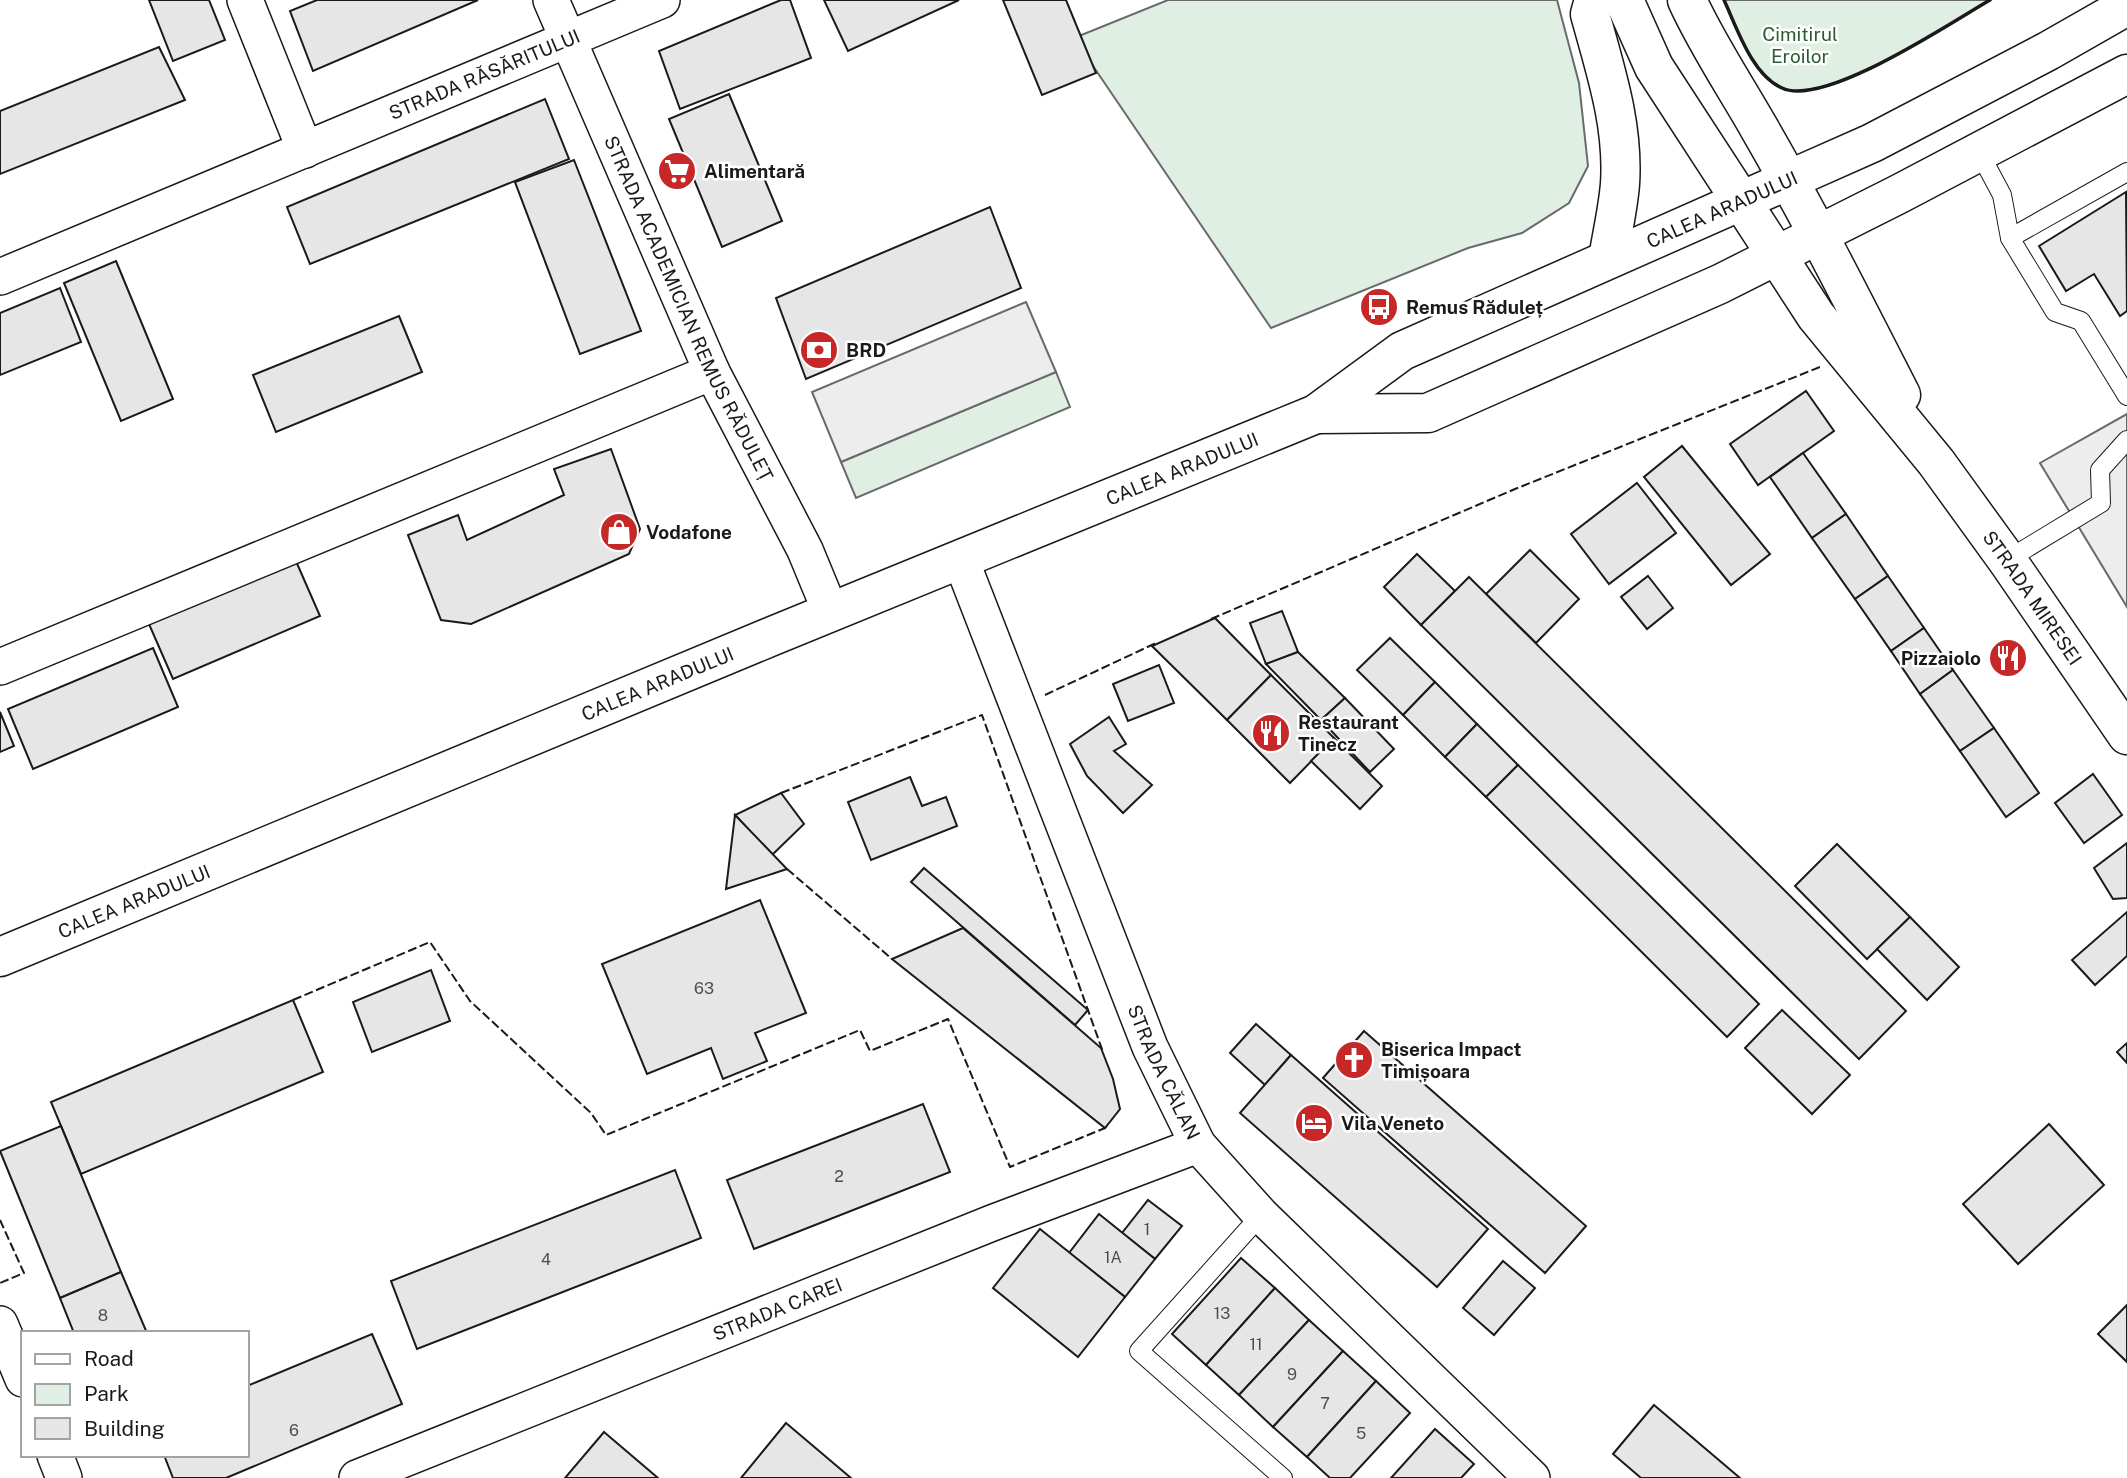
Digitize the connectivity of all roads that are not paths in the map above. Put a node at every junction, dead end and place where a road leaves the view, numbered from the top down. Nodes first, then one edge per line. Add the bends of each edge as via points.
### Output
1 (244, 0) edge
2 (551, 0) edge
3 (662, 0) edge
4 (1594, 0) edge
5 (1623, 0) edge
6 (1687, 0) edge
7 (2127, 6) edge
8 (567, 40) junction
9 (2127, 74) edge
10 (305, 150) junction
11 (1979, 152) junction
12 (2127, 172) edge
13 (1788, 180) junction
14 (1740, 201) junction
15 (1818, 235) junction
16 (2010, 239) junction
17 (1776, 256) junction
18 (1608, 258) junction
19 (0, 277) edge
20 (712, 372) junction
21 (2127, 396) edge
22 (1316, 414) junction
23 (2127, 440) edge
24 (1936, 462) junction
25 (961, 559) junction
26 (2007, 560) junction
27 (831, 613) junction
28 (0, 667) edge
29 (2127, 735) edge
30 (0, 957) edge
31 (1198, 1145) junction
32 (1261, 1214) junction
33 (0, 1324) edge
34 (21, 1373) edge
35 (56, 1457) edge
36 (64, 1478) edge
37 (357, 1478) edge
38 (1283, 1478) edge
39 (1532, 1478) edge

1 - 10 street
2 - 8 street, STRADA ACADEMICIAN REMUS RĂDULEȚ
3 - 8 street, STRADA RĂSĂRITULUI
4 - 18 main road via 1590,14 1615,108 1620,160
5 - 14 main road, STRADA MIRESEI via 1654,67
6 - 13 main road, STRADA MIRESEI
7 - 13 main road, CALEA ARADULUI via 1872,143
8 - 10 street, STRADA RĂSĂRITULUI
8 - 20 street, STRADA ACADEMICIAN REMUS RĂDULEȚ
9 - 11 main road, CALEA ARADULUI
10 - 19 street, STRADA RĂSĂRITULUI
11 - 15 main road, CALEA ARADULUI
11 - 16 lane via 2002,195
12 - 16 lane
13 - 14 main road, CALEA ARADULUI
13 - 15 main road, STRADA MIRESEI
14 - 17 main road, STRADA MIRESEI
14 - 18 main road, CALEA ARADULUI
15 - 17 main road, CALEA ARADULUI
15 - 24 main road, STRADA MIRESEI
16 - 21 lane via 2055,312 2081,321
17 - 22 main road, CALEA ARADULUI via 1428,414
17 - 24 main road, STRADA MIRESEI via 1815,316
18 - 22 main road, CALEA ARADULUI via 1402,351
20 - 27 street, STRADA ACADEMICIAN REMUS RĂDULEȚ via 805,550
20 - 28 street
22 - 25 main road, CALEA ARADULUI
23 - 26 lane via 2100,470 2101,503
24 - 26 main road, STRADA MIRESEI
25 - 27 main road, CALEA ARADULUI
25 - 31 street, STRADA CĂLAN via 1150,1047
26 - 29 main road, STRADA MIRESEI
27 - 30 main road, CALEA ARADULUI
31 - 32 street, STRADA CĂLAN
31 - 37 street, STRADA CAREI
32 - 38 lane via 1139,1352
32 - 39 street, STRADA CĂLAN
33 - 34 street
35 - 36 street

